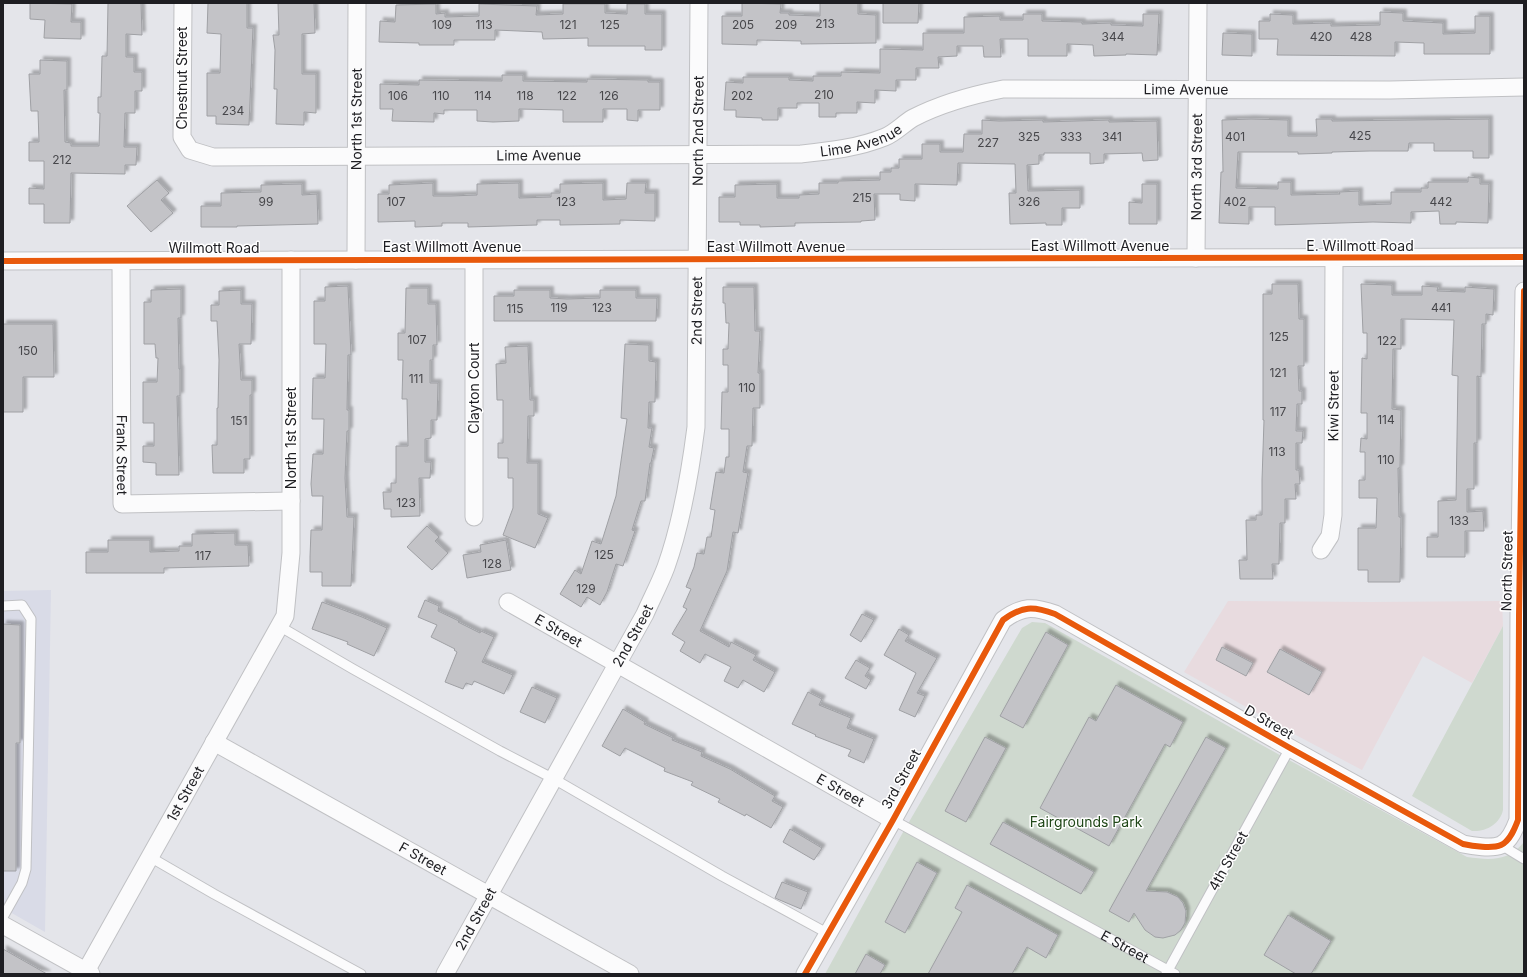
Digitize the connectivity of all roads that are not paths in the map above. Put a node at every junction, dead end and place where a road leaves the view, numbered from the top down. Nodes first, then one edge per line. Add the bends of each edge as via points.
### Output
1 (183, 3) edge
2 (357, 3) edge
3 (699, 3) edge
4 (1198, 3) edge
5 (1524, 87) edge
6 (1197, 88) junction
7 (190, 150) joint
8 (698, 155) junction
9 (356, 156) junction
10 (1524, 257) edge
11 (1196, 258) junction
12 (1334, 258) junction
13 (474, 259) junction
14 (697, 259) junction
15 (291, 260) junction
16 (356, 260) junction
17 (3, 261) edge
18 (121, 261) junction
19 (1524, 291) edge
20 (291, 501) junction
21 (474, 517) dead end
22 (1321, 550) dead end
23 (508, 602) dead end
24 (3, 606) edge
25 (1028, 608) joint
26 (1521, 616) edge
27 (282, 621) junction
28 (618, 664) junction
29 (214, 742) junction
30 (1290, 748) junction
31 (554, 779) junction
32 (893, 820) junction
33 (1501, 846) junction
34 (150, 856) junction
35 (1524, 859) edge
36 (489, 895) junction
37 (3, 917) edge
38 (3, 925) edge
39 (827, 933) junction
40 (88, 973) edge
41 (1170, 973) edge
42 (362, 974) edge
43 (445, 974) edge
44 (630, 974) edge
45 (805, 974) edge

1 - 7 street, Chestnut Street via 181,123 182,137
2 - 9 street, North 1st Street
3 - 8 street, North 2nd Street
4 - 6 street, North 3rd Street
5 - 6 street, Lime Avenue via 1390,90
6 - 8 street, Lime Avenue via 1003,88 972,94 942,105 913,119 886,137 843,149 801,154
6 - 11 street, North 3rd Street
7 - 9 street, Lime Avenue via 213,157
8 - 9 street, Lime Avenue
8 - 14 street, North 2nd Street
9 - 16 street, North 1st Street
10 - 12 street, E. Willmott Road
11 - 12 street, E. Willmott Road
11 - 14 street, East Willmott Avenue
12 - 22 street, Kiwi Street via 1333,515 1330,536
13 - 14 street, East Willmott Avenue
13 - 16 street, East Willmott Avenue
13 - 21 street, Clayton Court
14 - 28 street, 2nd Street via 696,427 688,486 666,567 645,614
15 - 16 street, Willmott Road
15 - 18 street, Willmott Road
15 - 20 street, North 1st Street
17 - 18 street, Willmott Road
18 - 20 street, Frank Street via 122,504
19 - 26 street, North Street
20 - 27 street, North 1st Street via 291,554
23 - 28 street, E Street
24 - 37 lane via 22,605 31,619 26,869 22,883
25 - 30 street, D Street via 1043,609 1055,614
25 - 32 street, 3rd Street via 1014,612 1003,620
26 - 33 street, North Street via 1518,820 1515,829
27 - 29 street, 1st Street
27 - 31 lane via 360,673
28 - 31 street, 2nd Street
28 - 32 street, E Street
29 - 34 street, 1st Street
29 - 36 street, F Street
30 - 33 street, D Street via 1463,844 1475,847
30 - 41 lane, 4th Street
31 - 36 street, 2nd Street
31 - 39 lane
32 - 39 street, 3rd Street
32 - 41 lane, E Street
33 - 35 lane
34 - 40 street, 1st Street
34 - 42 lane via 214,894
36 - 43 street, 2nd Street
36 - 44 street, F Street
38 - 40 street
39 - 45 street, 3rd Street

